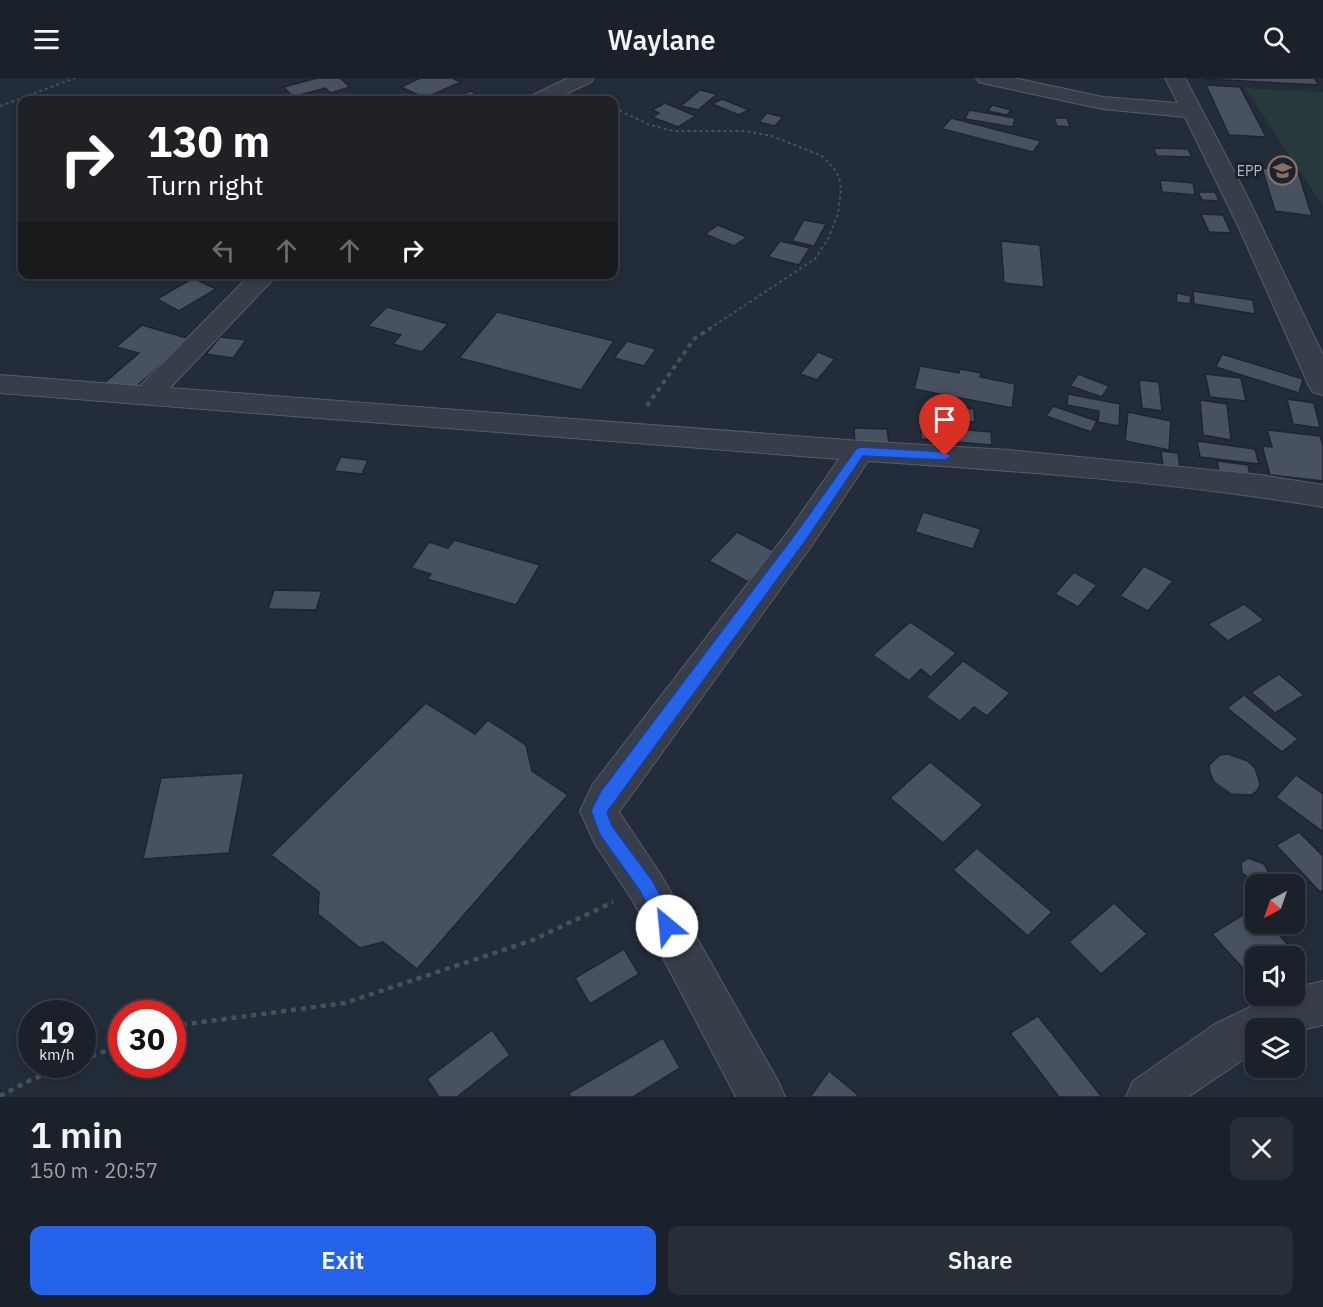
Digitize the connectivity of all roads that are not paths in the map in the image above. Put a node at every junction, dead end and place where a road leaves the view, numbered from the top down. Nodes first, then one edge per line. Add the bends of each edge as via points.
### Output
1 (584, 78) edge
2 (986, 78) edge
3 (1175, 78) edge
4 (546, 96) edge
5 (1193, 111) junction
6 (261, 279) edge
7 (0, 384) edge
8 (1323, 386) edge
9 (147, 396) junction
10 (860, 452) junction
11 (1323, 496) edge
12 (1323, 1003) edge
13 (762, 1097) edge
14 (1149, 1097) edge

1 - 4 street
2 - 5 street via 1103,103
3 - 5 street
5 - 8 street via 1268,262
6 - 9 street
7 - 9 street
9 - 10 street
10 - 11 street via 1020,461
10 - 13 street via 599,811 606,830 646,886 730,1046
12 - 14 street via 1305,1006 1251,1028

